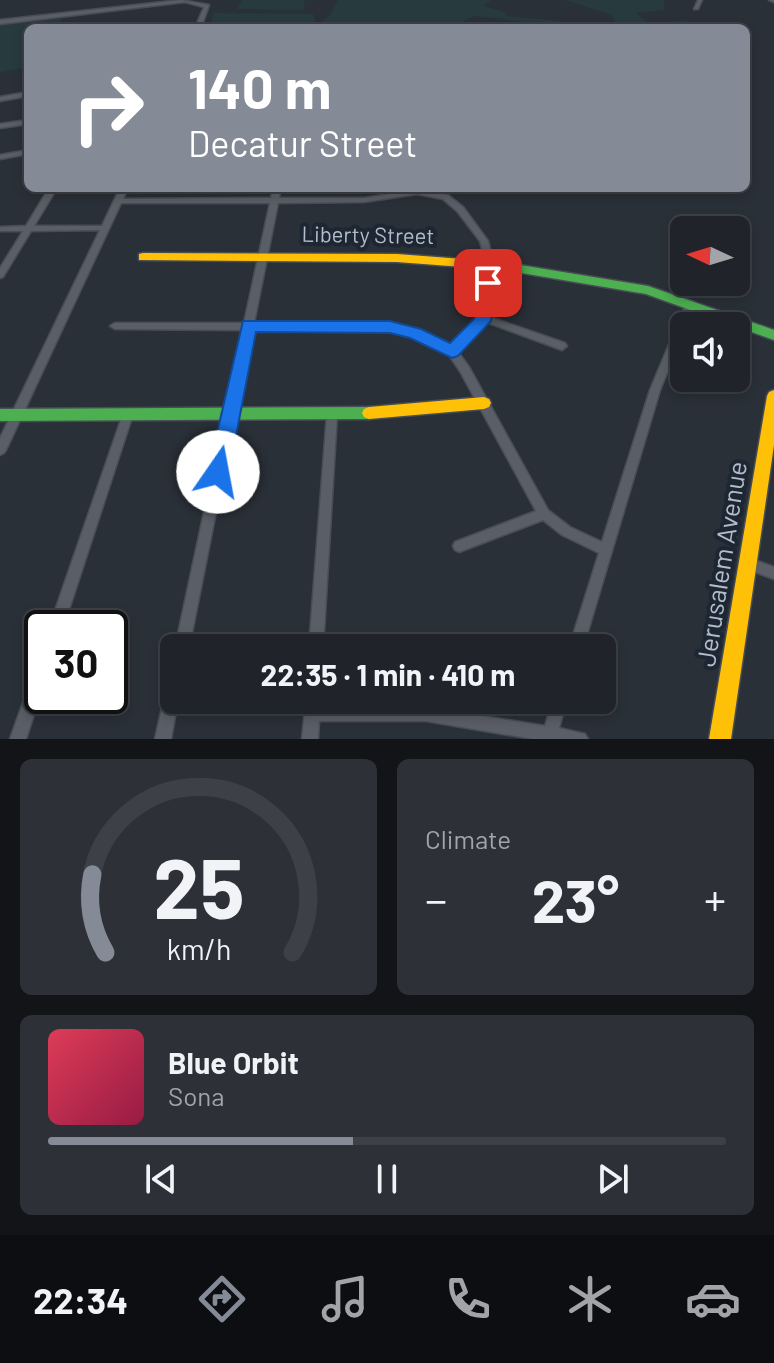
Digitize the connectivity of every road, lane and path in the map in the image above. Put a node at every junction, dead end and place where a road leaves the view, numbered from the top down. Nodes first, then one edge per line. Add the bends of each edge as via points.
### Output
1 (700, 0) edge
2 (185, 1) edge
3 (696, 8) dead end
4 (0, 22) edge
5 (200, 24) edge
6 (24, 95) edge
7 (0, 99) edge
8 (24, 123) edge
9 (0, 126) edge
10 (24, 153) edge
11 (0, 157) edge
12 (51, 192) edge
13 (122, 192) edge
14 (276, 192) edge
15 (275, 200) junction
16 (118, 201) junction
17 (105, 228) junction
18 (0, 229) edge
19 (29, 229) junction
20 (143, 257) dead end
21 (263, 257) junction
22 (490, 264) junction
23 (0, 275) edge
24 (691, 304) junction
25 (483, 318) junction
26 (115, 326) dead end
27 (249, 326) junction
28 (774, 335) edge
29 (562, 346) dead end
30 (452, 352) junction
31 (774, 396) edge
32 (484, 403) junction
33 (17, 414) junction
34 (128, 414) junction
35 (231, 414) junction
36 (332, 414) junction
37 (0, 415) edge
38 (0, 450) edge
39 (767, 470) edge
40 (544, 514) junction
41 (459, 546) dead end
42 (606, 550) junction
43 (746, 563) junction
44 (774, 573) edge
45 (62, 610) edge
46 (185, 634) edge
47 (317, 634) edge
48 (580, 634) edge
49 (27, 714) edge
50 (168, 714) edge
51 (312, 714) edge
52 (426, 714) edge
53 (556, 714) edge
54 (550, 734) junction
55 (18, 739) edge
56 (163, 739) edge
57 (310, 739) edge
58 (580, 739) edge
59 (720, 739) edge

1 - 3 street
2 - 4 street
2 - 5 street via 207,6
6 - 7 street
8 - 9 street
10 - 11 street
12 - 19 street
13 - 16 street
14 - 15 street
15 - 16 street
15 - 21 street
15 - 22 street via 438,194 455,203 472,223
16 - 17 street
17 - 19 street
17 - 33 street
18 - 19 street
19 - 23 street
20 - 21 street, Liberty Street
21 - 22 street, Liberty Street via 416,256
21 - 27 street
22 - 24 street, Liberty Street via 623,284
22 - 25 street
24 - 28 street, Liberty Street
24 - 42 street via 655,390
25 - 29 street
25 - 30 street
26 - 27 street
27 - 30 street via 390,327
27 - 35 street
30 - 32 street
31 - 39 street, Jerusalem Avenue
32 - 36 street
32 - 40 street
33 - 34 street
33 - 37 street
33 - 38 street
34 - 35 street
34 - 45 street
35 - 36 street
35 - 46 street
36 - 47 street
39 - 43 street, Jerusalem Avenue
40 - 41 street
40 - 42 street
42 - 48 street
43 - 44 street
43 - 59 street, Jerusalem Avenue
49 - 55 street
50 - 56 street
51 - 57 street
52 - 54 street
53 - 54 street
54 - 58 street

